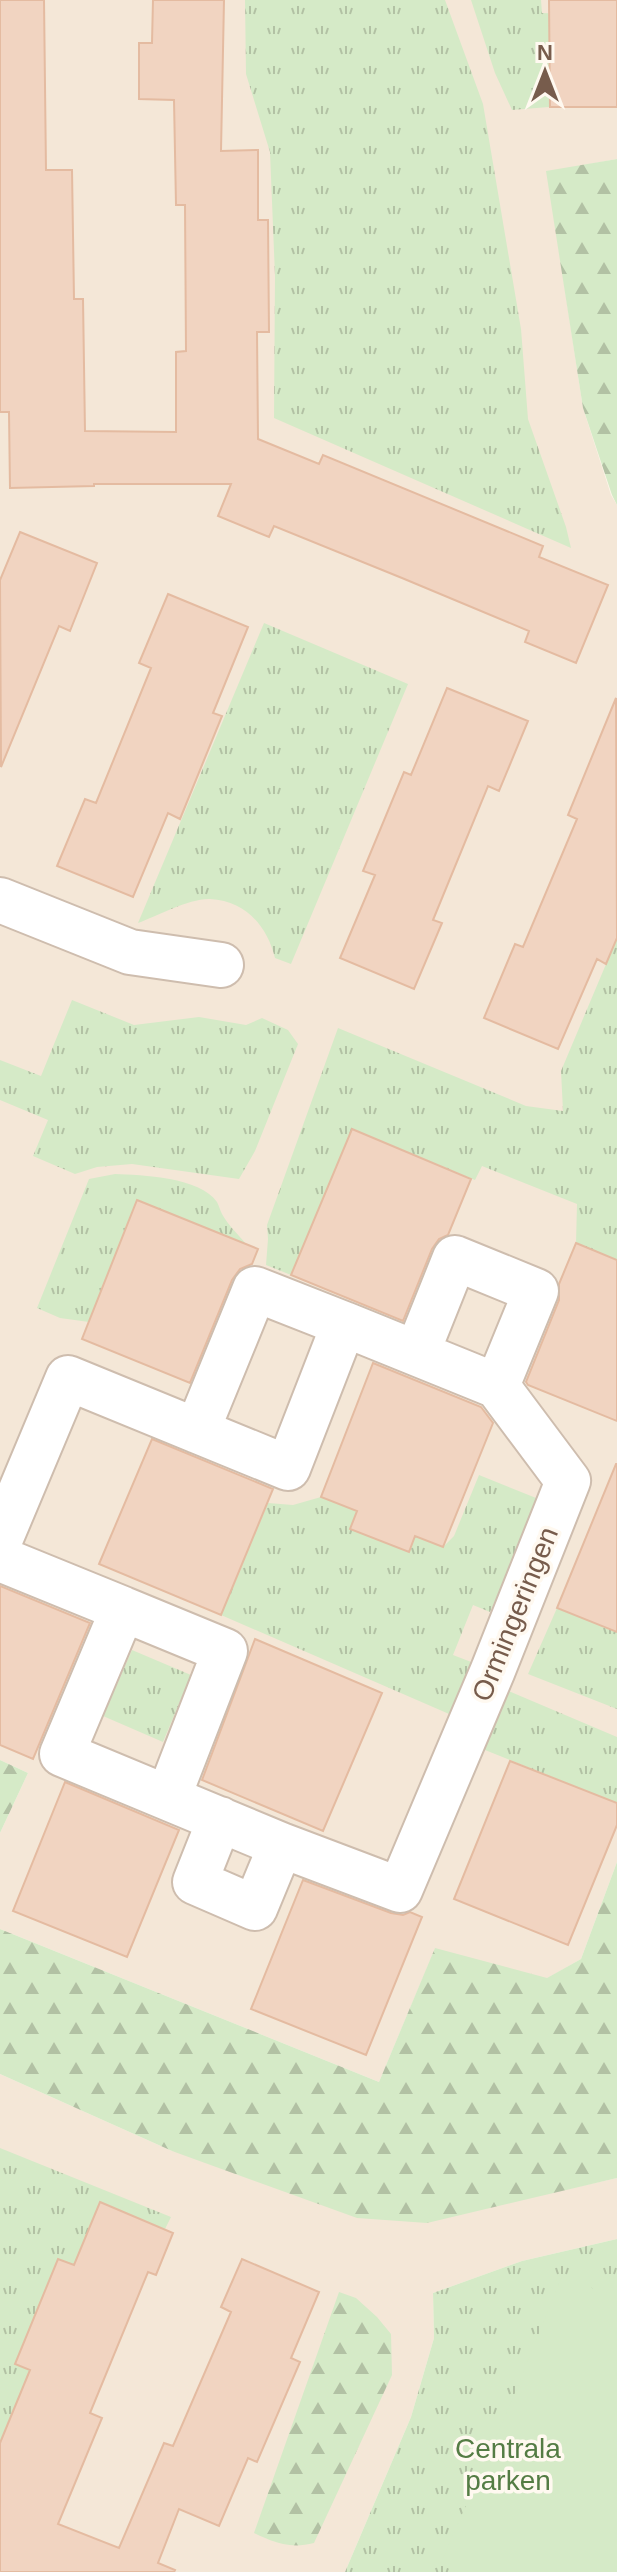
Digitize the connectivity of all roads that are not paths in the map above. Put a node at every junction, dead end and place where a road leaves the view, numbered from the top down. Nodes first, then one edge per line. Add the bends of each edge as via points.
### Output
1 (0, 900) edge
2 (221, 965) dead end
3 (344, 1324) junction
4 (417, 1353) junction
5 (497, 1386) junction
6 (197, 1431) junction
7 (4, 1521) edge
8 (0, 1559) edge
9 (123, 1609) junction
10 (168, 1798) junction
11 (220, 1819) junction
12 (281, 1845) junction

1 - 2 street via 130,952
3 - 4 street
3 - 6 street via 255,1289
3 - 6 street via 288,1468
4 - 5 street
4 - 5 street via 455,1258 536,1291
5 - 12 street, Ormingeringen via 568,1481 400,1890
6 - 7 street via 68,1378
8 - 9 street
9 - 10 street via 225,1651
9 - 10 street, Ormingeringen via 62,1754
10 - 11 street, Ormingeringen
11 - 12 street, Ormingeringen
11 - 12 street via 195,1882 255,1908

